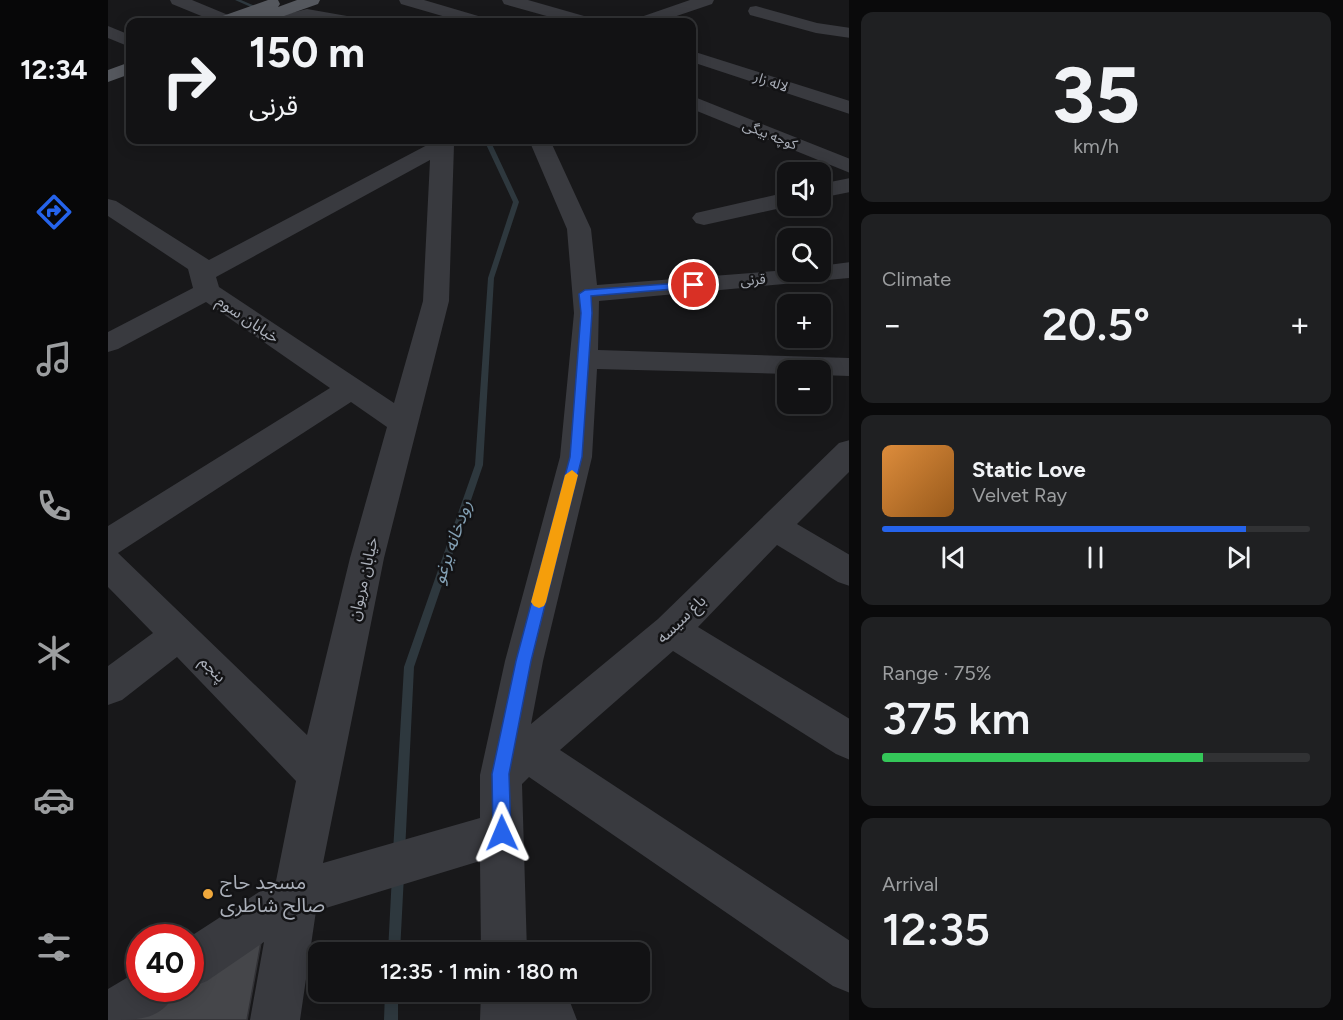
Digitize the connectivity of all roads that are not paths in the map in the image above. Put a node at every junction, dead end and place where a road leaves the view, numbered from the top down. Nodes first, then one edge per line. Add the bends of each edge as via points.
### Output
1 (178, 0) edge
2 (407, 0) edge
3 (510, 0) edge
4 (706, 0) edge
5 (289, 7) edge
6 (756, 11) dead end
7 (216, 18) edge
8 (242, 18) edge
9 (263, 18) edge
10 (330, 18) edge
11 (466, 18) edge
12 (571, 18) edge
13 (655, 18) edge
14 (108, 30) edge
15 (849, 33) edge
16 (126, 40) edge
17 (126, 57) edge
18 (696, 57) edge
19 (108, 64) edge
20 (126, 69) edge
21 (108, 76) edge
22 (696, 104) edge
23 (849, 108) edge
24 (440, 144) edge
25 (443, 144) edge
26 (542, 144) edge
27 (849, 167) edge
28 (849, 185) edge
29 (831, 189) edge
30 (777, 201) edge
31 (108, 206) edge
32 (704, 218) dead end
33 (849, 270) edge
34 (205, 283) junction
35 (585, 294) junction
36 (108, 343) edge
37 (583, 359) junction
38 (849, 367) edge
39 (351, 388) junction
40 (403, 423) junction
41 (849, 452) edge
42 (774, 527) junction
43 (108, 543) edge
44 (108, 564) edge
45 (849, 572) edge
46 (671, 630) junction
47 (179, 634) junction
48 (108, 688) edge
49 (849, 741) edge
50 (514, 763) junction
51 (318, 774) junction
52 (502, 833) junction
53 (296, 894) junction
54 (504, 942) edge
55 (204, 955) edge
56 (849, 969) edge
57 (133, 1002) edge
58 (505, 1002) edge
59 (528, 1002) edge
60 (108, 1018) edge
61 (275, 1020) edge
62 (505, 1020) edge
63 (552, 1020) edge

1 - 7 street
2 - 11 street
3 - 12 street
4 - 13 street
5 - 8 main road
5 - 9 main road
5 - 10 street
6 - 15 street
14 - 16 street
17 - 19 main road
18 - 23 street, لاله زار
20 - 21 main road
22 - 27 street, کوچه بیگی
24 - 34 street
25 - 40 street, خیابان مریوان via 436,301
26 - 35 street via 579,229
28 - 29 street
30 - 32 street
31 - 34 street, خیابان سوم via 200,265
33 - 35 street, قرنی
34 - 36 street
34 - 39 street, خیابان سوم
35 - 37 street
37 - 38 street
37 - 50 street via 576,457 524,661
39 - 40 street, خیابان سوم
39 - 43 street
40 - 51 street, خیابان مریوان via 367,558
41 - 42 street, باغ سیسه
42 - 45 street
42 - 46 street, باغ سیسه
44 - 47 street, پنجم
46 - 49 street
46 - 50 street, باغ سیسه
47 - 48 street
47 - 51 street, پنجم
50 - 52 street
50 - 56 street
51 - 53 street, خیابان مریوان
52 - 53 street
52 - 54 street
53 - 55 street
53 - 61 street, خیابان مریوان
57 - 60 street
58 - 62 street
59 - 63 street

